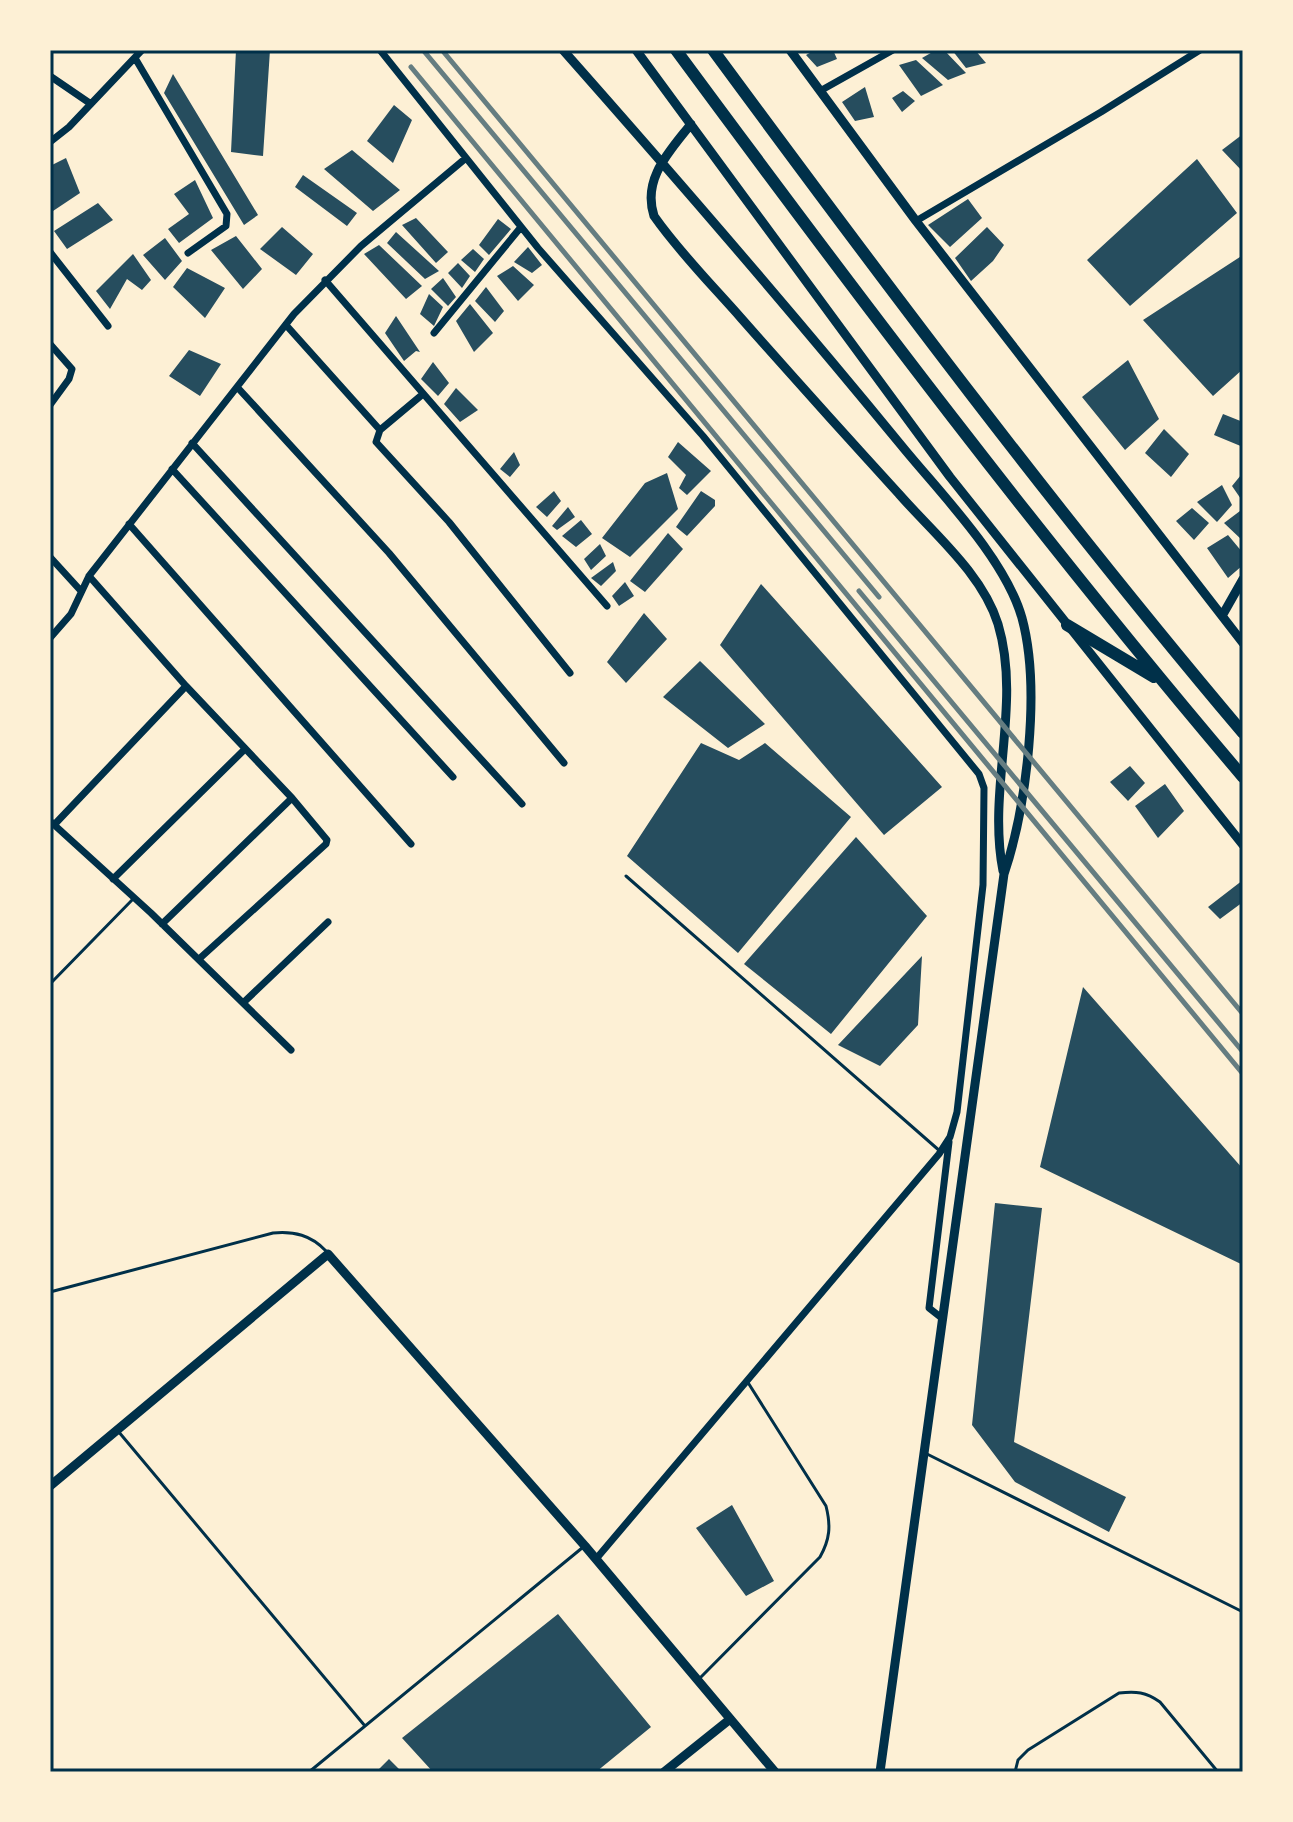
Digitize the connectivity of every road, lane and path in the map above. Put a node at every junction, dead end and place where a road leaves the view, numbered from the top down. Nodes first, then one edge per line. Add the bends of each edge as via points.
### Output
1 (142, 50) edge
2 (380, 50) edge
3 (563, 50) edge
4 (636, 50) edge
5 (676, 50) edge
6 (713, 50) edge
7 (790, 50) edge
8 (893, 50) edge
9 (1200, 50) edge
10 (135, 58) junction
11 (50, 76) edge
12 (820, 91) junction
13 (91, 104) junction
14 (691, 124) junction
15 (50, 142) edge
16 (466, 158) junction
17 (916, 221) junction
18 (521, 227) junction
19 (50, 252) edge
20 (188, 253) dead end
21 (325, 280) junction
22 (286, 325) junction
23 (108, 326) dead end
24 (434, 333) dead end
25 (50, 344) edge
26 (238, 388) junction
27 (423, 394) junction
28 (50, 405) edge
29 (380, 430) junction
30 (192, 443) junction
31 (172, 469) junction
32 (129, 524) junction
33 (50, 558) edge
34 (89, 576) junction
35 (1243, 579) edge
36 (81, 591) junction
37 (607, 606) dead end
38 (1222, 616) junction
39 (1067, 625) junction
40 (50, 638) edge
41 (1243, 643) edge
42 (570, 673) dead end
43 (1164, 683) junction
44 (186, 686) junction
45 (1243, 733) edge
46 (245, 749) junction
47 (564, 763) dead end
48 (453, 777) dead end
49 (1243, 777) edge
50 (292, 798) junction
51 (522, 804) dead end
52 (52, 823) edge
53 (411, 844) dead end
54 (1243, 845) edge
55 (1004, 874) junction
56 (626, 876) dead end
57 (113, 879) junction
58 (134, 898) junction
59 (328, 922) dead end
60 (162, 924) junction
61 (199, 959) junction
62 (50, 984) edge
63 (243, 1003) junction
64 (291, 1050) dead end
65 (950, 1137) junction
66 (941, 1152) junction
67 (328, 1254) junction
68 (50, 1292) edge
69 (943, 1319) junction
70 (747, 1381) junction
71 (118, 1431) junction
72 (925, 1453) junction
73 (50, 1486) edge
74 (585, 1546) junction
75 (596, 1559) junction
76 (1243, 1612) edge
77 (697, 1681) junction
78 (729, 1720) junction
79 (365, 1726) junction
80 (309, 1772) edge
81 (664, 1772) edge
82 (775, 1772) edge
83 (880, 1772) edge
84 (1015, 1772) edge
85 (1218, 1772) edge

1 - 10 street
2 - 16 street
3 - 55 street via 848,380 979,540 1006,582 1021,616 1030,688 1019,820
4 - 14 street
5 - 43 highway via 903,354
6 - 45 highway via 926,336
7 - 12 street
8 - 12 street
9 - 17 street
10 - 13 street
10 - 20 street via 227,214 226,226
11 - 13 street
12 - 17 street
13 - 15 street
14 - 39 street via 950,477
14 - 55 street via 654,177 654,216 959,561 982,590 997,623 1007,703 997,812
16 - 18 street
16 - 21 street
17 - 38 street
18 - 24 street
18 - 65 street via 703,436 979,774 985,801 983,885 959,1100
19 - 23 street
21 - 22 street
21 - 27 street
22 - 26 street
22 - 29 street
25 - 28 street via 72,369
26 - 30 street
26 - 47 street via 389,553
27 - 29 street
27 - 37 street
29 - 42 street via 380,447 449,522
30 - 31 street
30 - 51 street
31 - 32 street
31 - 48 street
32 - 34 street
32 - 53 street
33 - 36 street
34 - 36 street
34 - 44 street
35 - 38 street
36 - 40 street via 71,614
38 - 41 street
39 - 43 highway
39 - 54 street
43 - 49 highway
44 - 46 street
44 - 52 street
46 - 50 street
46 - 57 street
50 - 60 street
50 - 61 street via 326,844
52 - 57 street
55 - 69 street
56 - 66 lane
57 - 58 street
58 - 60 street
58 - 62 lane
59 - 63 street
60 - 61 street
61 - 63 street
63 - 64 street
65 - 66 street
65 - 69 street via 929,1308
66 - 70 street
67 - 68 lane via 298,1234 273,1233
67 - 71 street
67 - 74 street
69 - 72 street
70 - 75 street
70 - 77 lane via 826,1506 829,1541 820,1557
71 - 73 street
71 - 79 lane
72 - 76 lane
72 - 83 street
74 - 75 street
74 - 79 lane
75 - 77 street
77 - 78 street
78 - 81 street
78 - 82 street
79 - 80 lane
84 - 85 lane via 1028,1750 1119,1693 1135,1691 1160,1702

